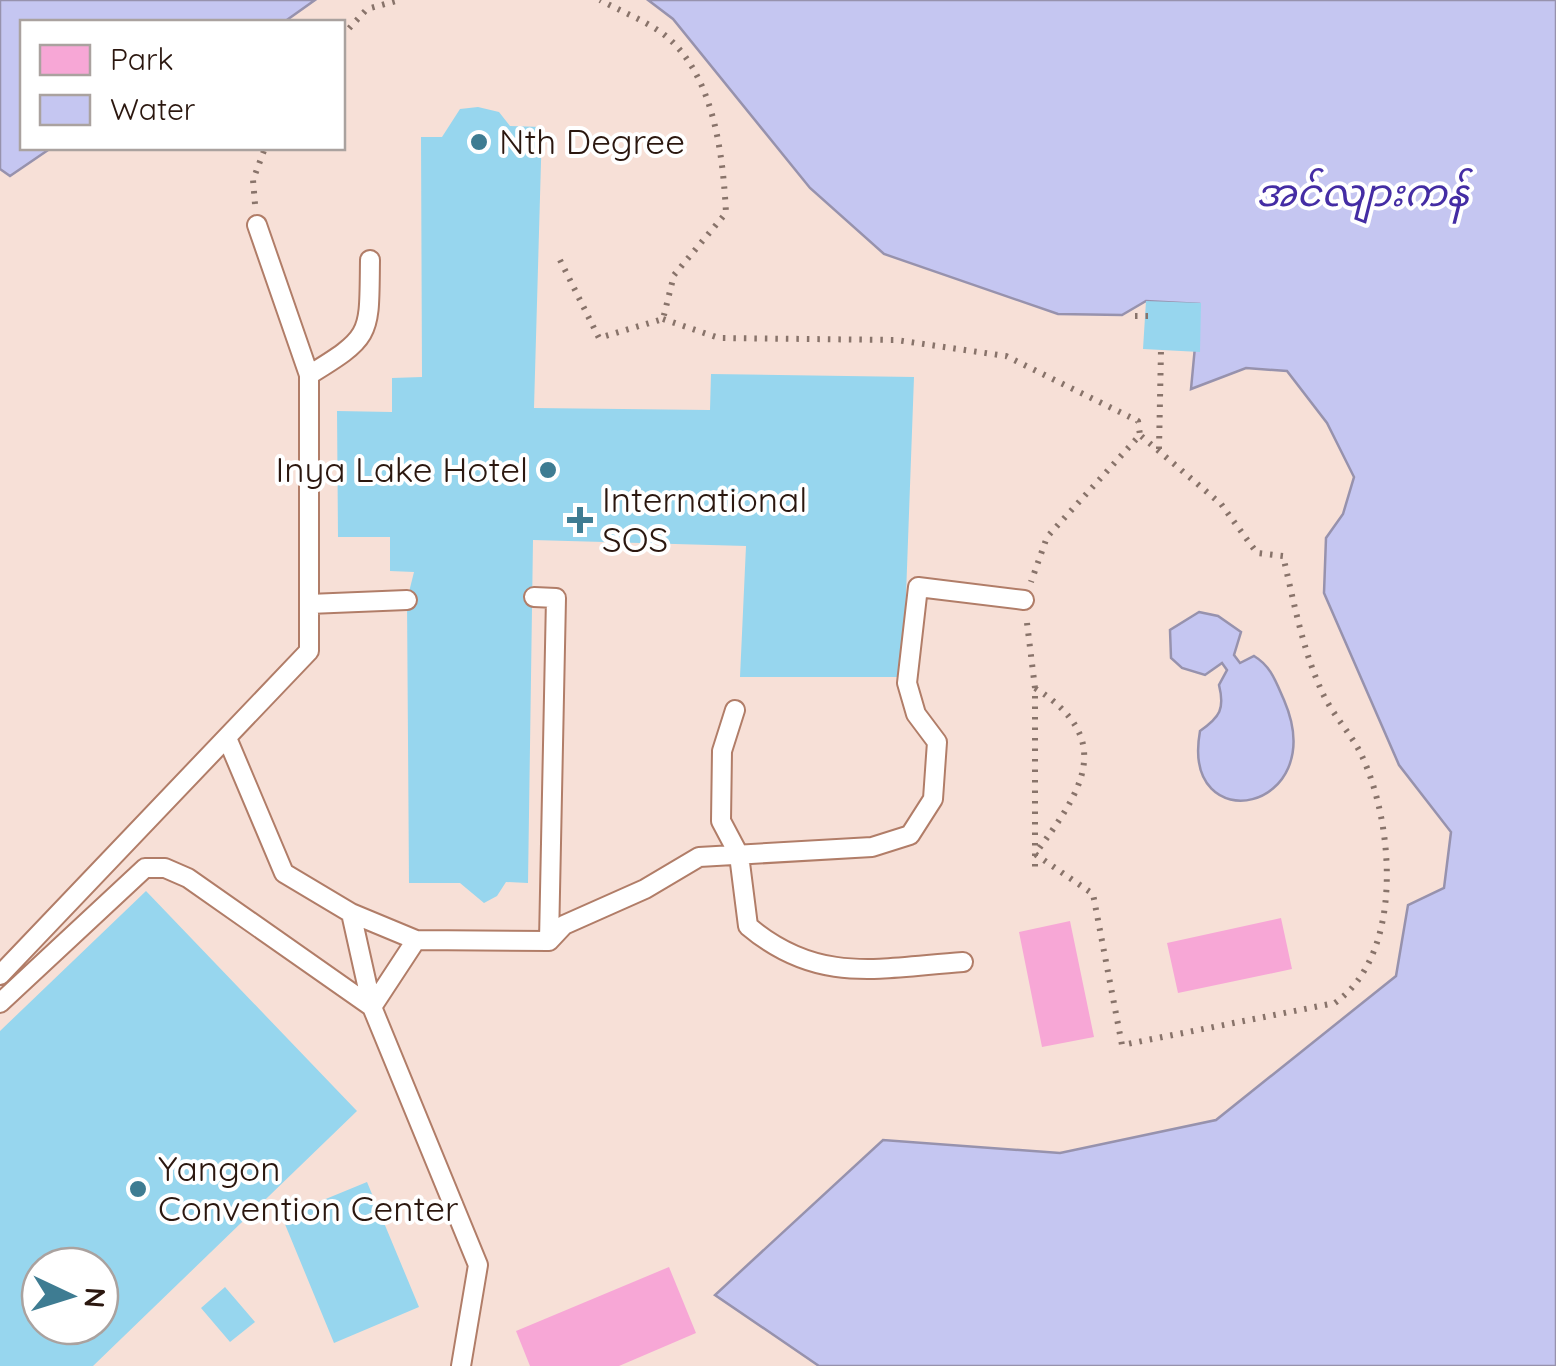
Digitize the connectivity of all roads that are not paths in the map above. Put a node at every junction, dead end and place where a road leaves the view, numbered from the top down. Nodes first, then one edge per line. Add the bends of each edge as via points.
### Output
1 (257, 225) road end
2 (370, 260) dead end
3 (309, 374) junction
4 (534, 598) dead end
5 (407, 600) dead end
6 (1024, 600) road end
7 (309, 604) junction
8 (735, 710) dead end
9 (227, 738) junction
10 (740, 855) junction
11 (352, 913) junction
12 (416, 940) junction
13 (549, 941) junction
14 (964, 962) dead end
15 (0, 975) edge
16 (0, 1003) edge
17 (372, 1007) junction
18 (461, 1366) edge

1 - 3 lane
2 - 3 lane via 369,314 357,345
3 - 7 lane
4 - 13 lane via 556,598
5 - 7 lane
6 - 10 lane via 918,587 906,684 916,714 937,742 933,800 910,835 872,847
7 - 9 lane via 309,651
8 - 10 lane via 722,750 720,821
9 - 11 lane via 284,873
9 - 15 lane
10 - 13 lane via 700,857 564,925
10 - 14 lane via 748,926 776,950 835,970
11 - 12 lane
11 - 17 lane
12 - 13 lane
12 - 17 lane
16 - 17 lane via 145,868 164,868 188,878
17 - 18 lane via 478,1265

